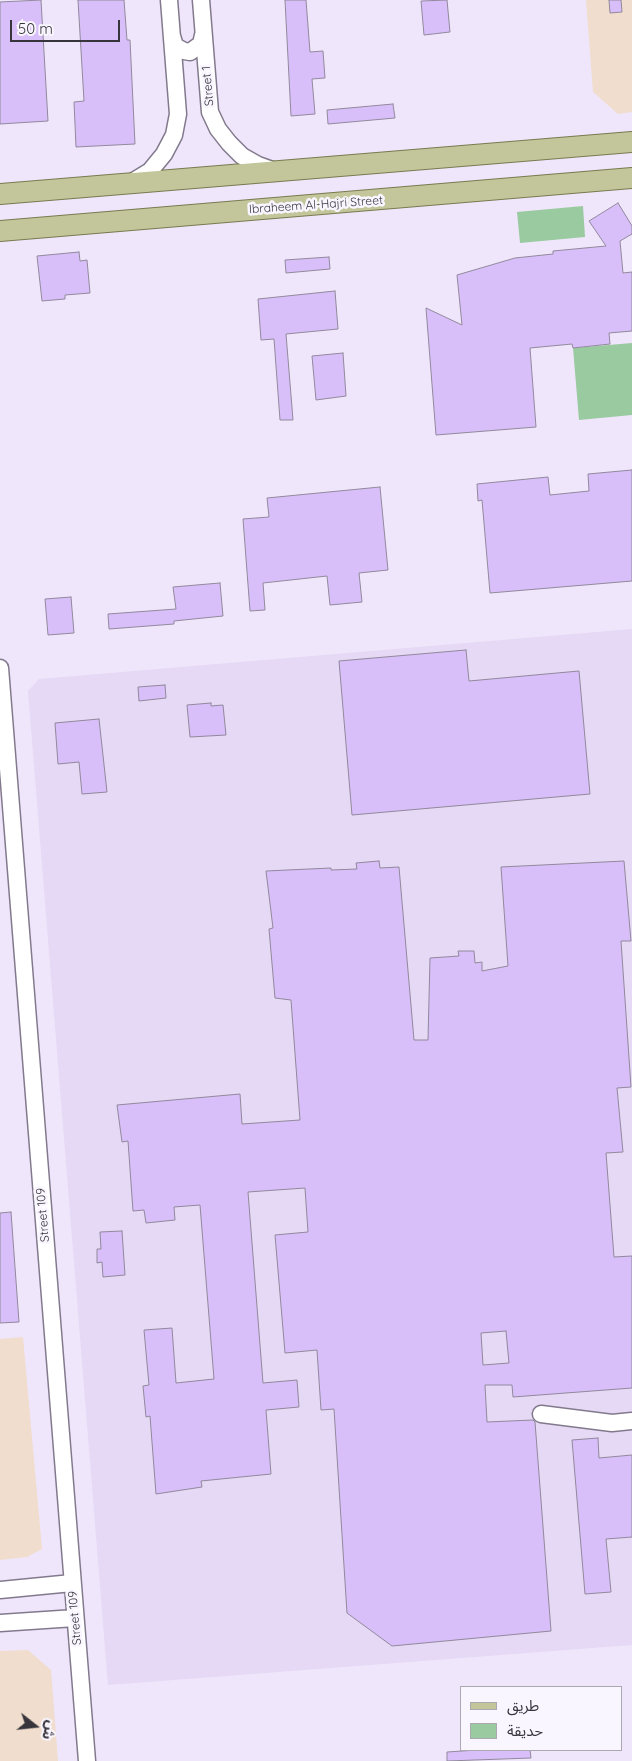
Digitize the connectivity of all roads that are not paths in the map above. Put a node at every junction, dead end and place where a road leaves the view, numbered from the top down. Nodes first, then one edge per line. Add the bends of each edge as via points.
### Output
1 (169, 0) edge
2 (201, 0) edge
3 (203, 35) junction
4 (172, 36) junction
5 (632, 142) edge
6 (275, 171) junction
7 (632, 178) edge
8 (132, 182) junction
9 (0, 194) edge
10 (1, 232) edge
11 (0, 668) edge
12 (541, 1414) dead end
13 (632, 1421) edge
14 (72, 1583) junction
15 (0, 1590) edge
16 (75, 1618) junction
17 (0, 1623) edge
18 (87, 1761) edge

1 - 4 street
2 - 3 street, Street 1
3 - 4 street via 198,48 190,52 175,46
3 - 6 street, Street 1 via 210,112 218,129 242,156
4 - 8 street via 178,114 174,135 150,171
5 - 6 main road
6 - 8 main road
7 - 10 main road, Ibraheem Al-Hajri Street
8 - 9 main road
11 - 14 street, Street 109
12 - 13 street via 612,1423
14 - 15 street
14 - 16 street, Street 109
16 - 17 street
16 - 18 street, Street 109

